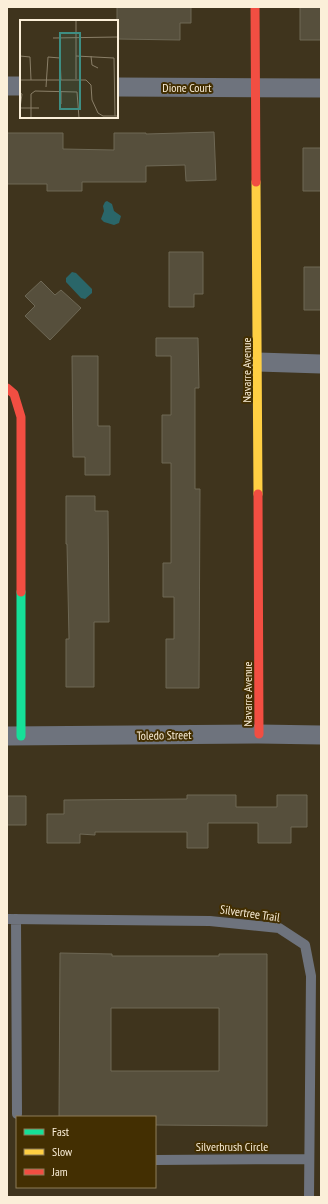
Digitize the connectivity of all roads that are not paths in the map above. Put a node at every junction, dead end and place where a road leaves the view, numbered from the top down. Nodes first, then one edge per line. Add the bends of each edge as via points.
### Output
1 (255, 7) edge
2 (7, 86) edge
3 (20, 86) edge
4 (118, 87) edge
5 (256, 87) junction
6 (321, 88) edge
7 (258, 362) junction
8 (321, 364) edge
9 (7, 388) edge
10 (259, 734) junction
11 (321, 735) edge
12 (14, 736) edge
13 (12, 919) edge
14 (16, 1114) dead end
15 (309, 1159) junction
16 (156, 1160) edge
17 (309, 1197) edge

1 - 5 street, Navarre Avenue
2 - 3 street
4 - 5 street, Dione Court
5 - 6 street, Dione Court
5 - 7 street, Navarre Avenue
7 - 8 street
7 - 10 street, Navarre Avenue
9 - 12 street via 14,394 21,417
10 - 11 street, Toledo Street
10 - 12 street, Toledo Street
13 - 14 lane
13 - 15 lane, Silvertree Trail via 210,920 279,928 305,945 311,976
15 - 16 lane, Silverbrush Circle
15 - 17 lane, Silvertree Trail

